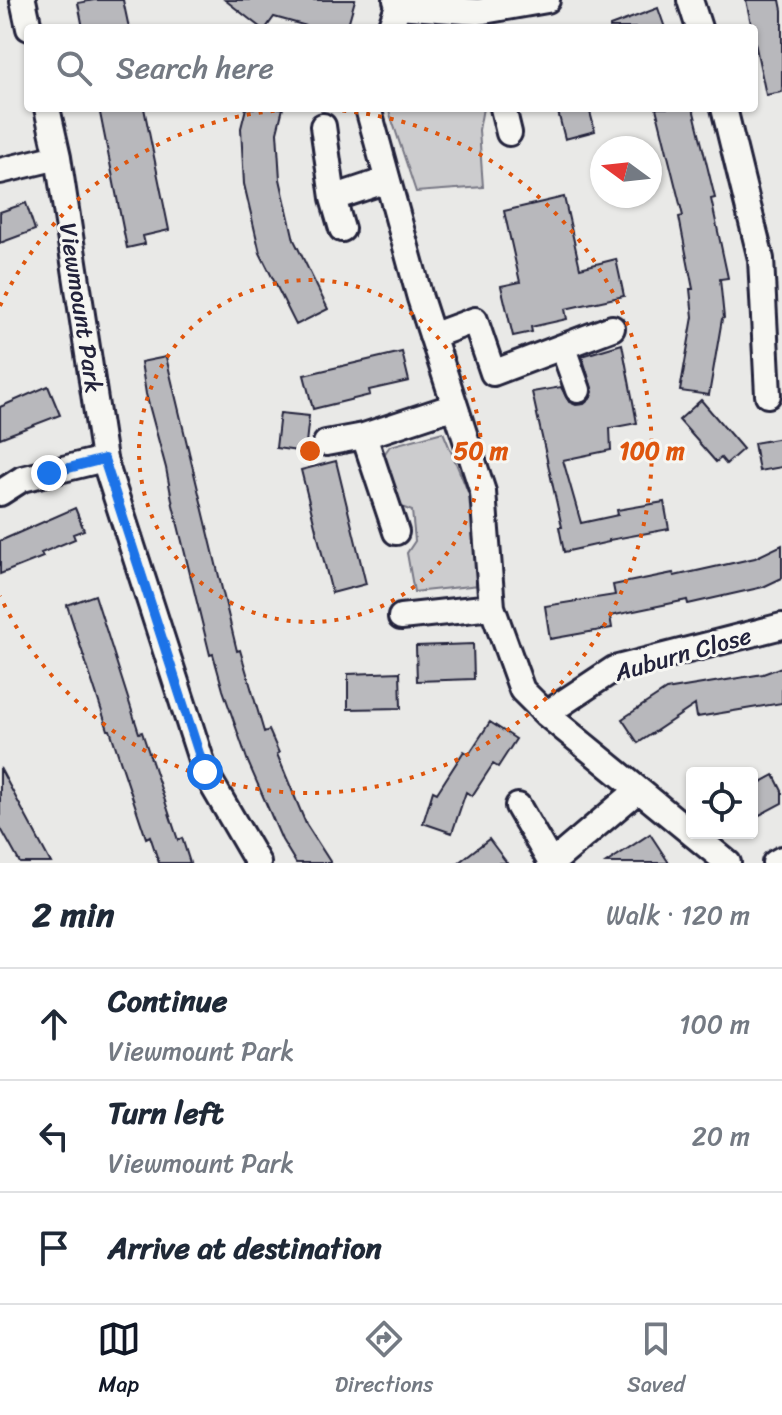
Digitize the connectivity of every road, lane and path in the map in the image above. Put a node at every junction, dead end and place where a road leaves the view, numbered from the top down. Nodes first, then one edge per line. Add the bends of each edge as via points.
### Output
1 (23, 0) edge
2 (547, 0) edge
3 (690, 0) edge
4 (395, 11) edge
5 (480, 20) edge
6 (28, 24) edge
7 (698, 24) edge
8 (48, 112) edge
9 (369, 112) edge
10 (504, 112) edge
11 (725, 112) edge
12 (323, 126) dead end
13 (509, 133) dead end
14 (58, 157) junction
15 (0, 171) edge
16 (387, 180) junction
17 (333, 198) junction
18 (342, 229) dead end
19 (612, 328) dead end
20 (432, 336) junction
21 (563, 348) junction
22 (578, 390) dead end
23 (768, 395) dead end
24 (455, 406) junction
25 (364, 436) junction
26 (326, 443) dead end
27 (104, 459) junction
28 (0, 493) edge
29 (396, 532) dead end
30 (492, 607) junction
31 (401, 617) dead end
32 (782, 626) edge
33 (546, 714) junction
34 (638, 790) junction
35 (518, 806) dead end
36 (782, 859) edge
37 (258, 863) edge
38 (552, 863) edge
39 (728, 863) edge
40 (775, 863) edge

1 - 6 street
2 - 5 street
3 - 7 street
4 - 5 street
8 - 14 street, Viewmount Park
9 - 16 street
10 - 13 street
11 - 23 street via 761,259
12 - 17 street
14 - 15 street
14 - 27 street, Viewmount Park
16 - 17 street
16 - 20 street
17 - 18 street
19 - 21 street
20 - 21 street via 475,320 493,373
20 - 24 street
21 - 22 street
24 - 25 street
24 - 30 street via 483,492
25 - 26 street
25 - 29 street
27 - 28 street via 22,479
27 - 37 street, Viewmount Park via 205,772
30 - 31 street
30 - 33 street via 522,690
32 - 33 street, Auburn Close via 614,669
33 - 34 street
34 - 38 street
34 - 39 street
35 - 38 street
36 - 40 street

